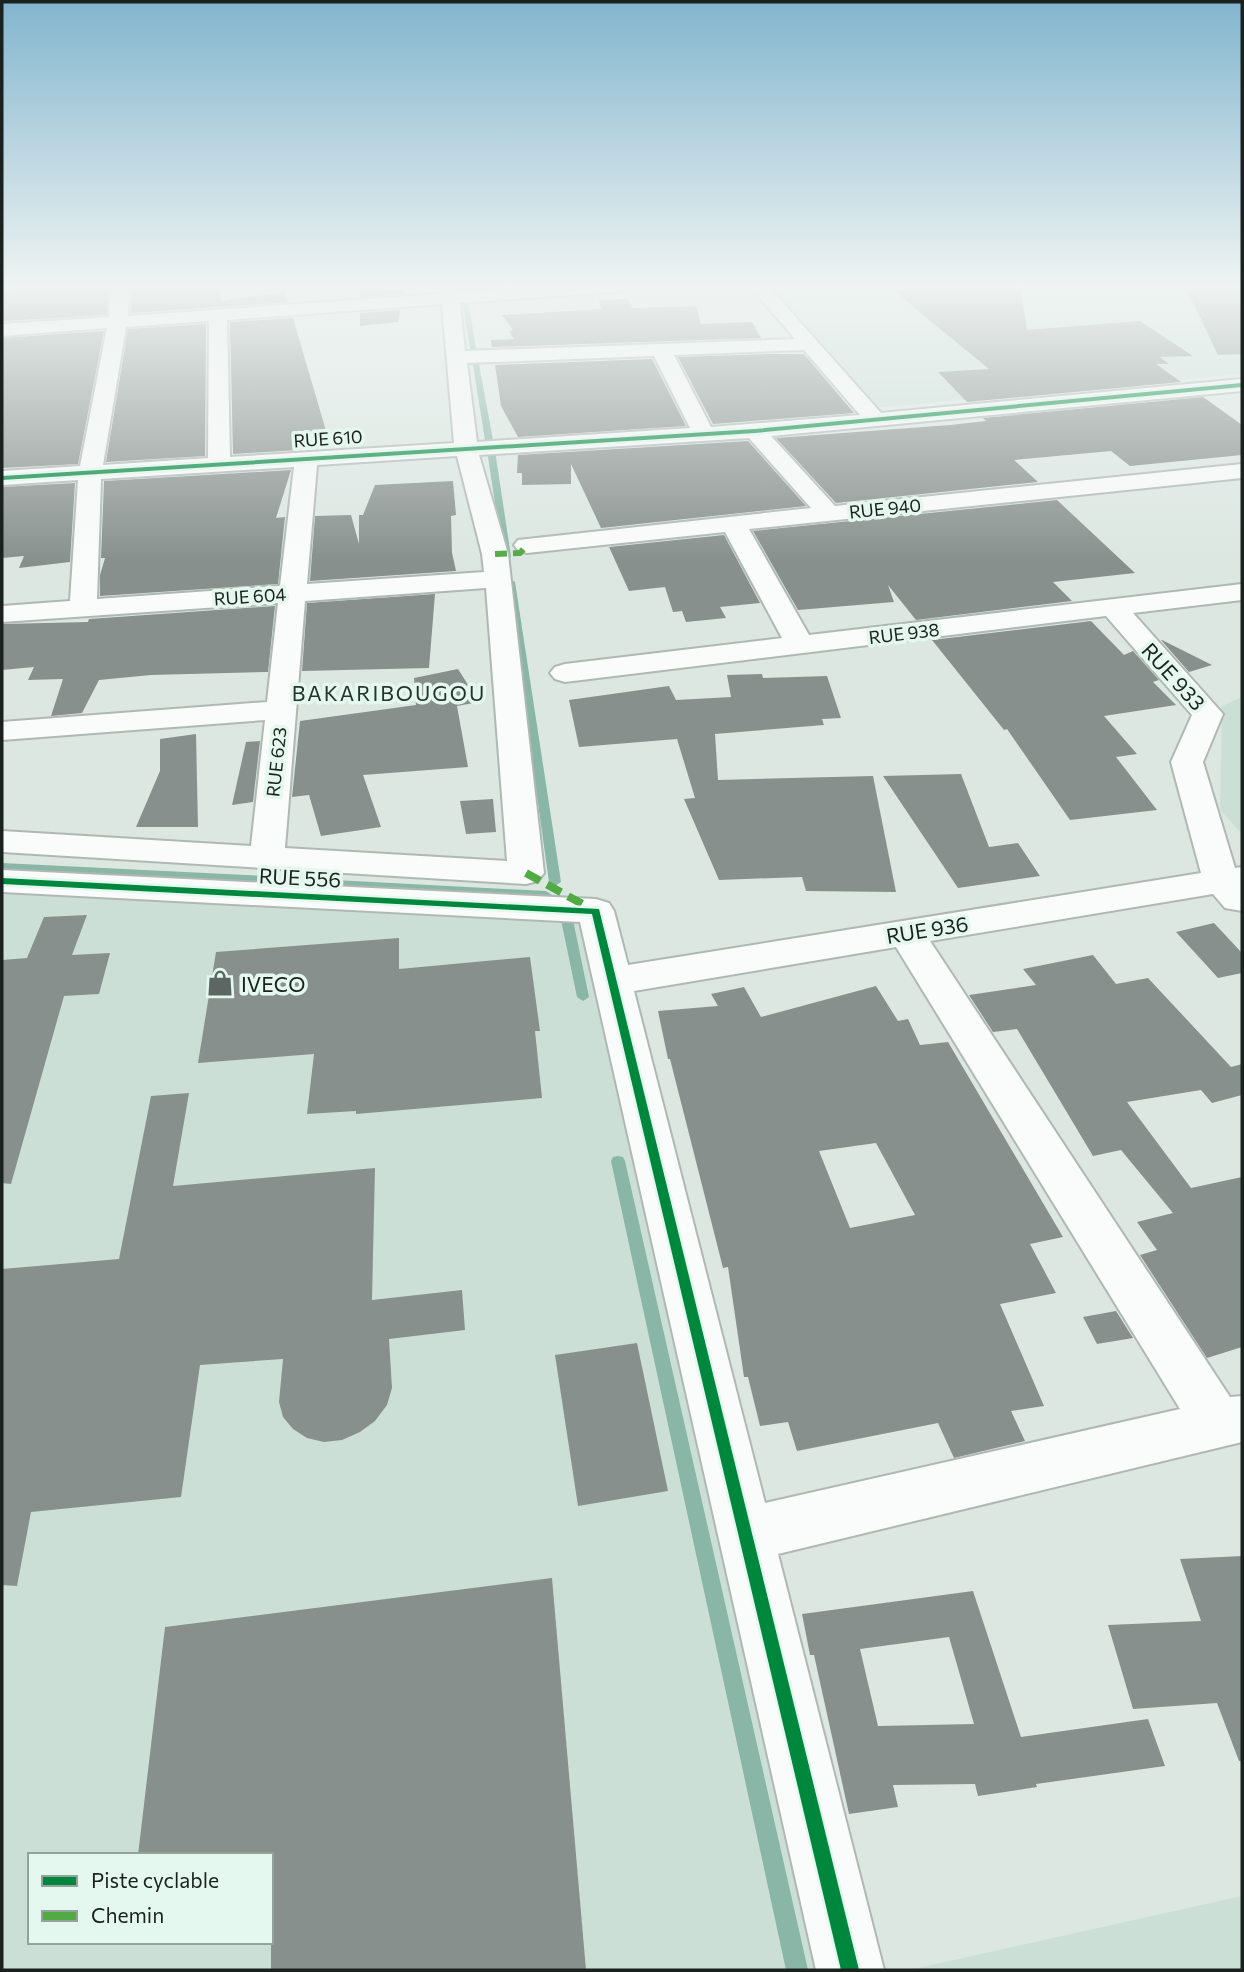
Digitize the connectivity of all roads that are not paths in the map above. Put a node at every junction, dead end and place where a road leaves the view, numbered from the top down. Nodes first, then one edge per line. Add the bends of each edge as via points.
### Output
1 (108, 378) edge
2 (225, 378) edge
3 (459, 378) edge
4 (676, 378) edge
5 (839, 378) edge
6 (1242, 385) edge
7 (1215, 388) junction
8 (1242, 406) edge
9 (875, 419) junction
10 (755, 430) junction
11 (703, 433) junction
12 (466, 447) junction
13 (306, 457) junction
14 (219, 463) junction
15 (1242, 471) edge
16 (90, 472) junction
17 (2, 478) edge
18 (829, 514) junction
19 (733, 523) junction
20 (527, 545) dead end
21 (498, 579) junction
22 (1242, 592) edge
23 (293, 593) junction
24 (83, 608) junction
25 (1113, 608) junction
26 (2, 614) edge
27 (800, 645) junction
28 (565, 673) dead end
29 (281, 710) junction
30 (2, 731) edge
31 (2, 842) edge
32 (267, 857) junction
33 (307, 859) junction
34 (2, 881) edge
35 (1235, 888) edge
36 (293, 896) junction
37 (906, 933) junction
38 (612, 981) junction
39 (1230, 1422) edge
40 (746, 1534) junction
41 (850, 1970) edge

1 - 16 street
2 - 14 street
3 - 12 street
4 - 11 street
5 - 9 street
6 - 7 street, RUE 610
7 - 8 street
7 - 9 street, RUE 610
9 - 10 street, RUE 610
10 - 11 street, RUE 610
10 - 18 street
11 - 12 street, RUE 610
12 - 13 street, RUE 610
12 - 21 street
13 - 14 street, RUE 610
13 - 23 street, RUE 623
14 - 16 street, RUE 610
15 - 18 street, RUE 940
16 - 17 street, RUE 610
16 - 24 street
18 - 19 street, RUE 940
19 - 20 street, RUE 940
19 - 27 street
21 - 23 street, RUE 604
21 - 33 street via 526,873
22 - 25 street, RUE 938
23 - 24 street, RUE 604
23 - 29 street, RUE 623
24 - 26 street, RUE 604
25 - 27 street, RUE 938
25 - 35 street, RUE 933 via 1208,714 1187,762
27 - 28 street, RUE 938
29 - 30 street
29 - 32 street, RUE 623
31 - 32 street
32 - 33 street
33 - 36 street
34 - 36 street, RUE 556
35 - 37 street, RUE 936
36 - 38 street, RUE 556 via 596,912
37 - 38 street, RUE 936
37 - 39 street
38 - 40 street
39 - 40 street
40 - 41 street

